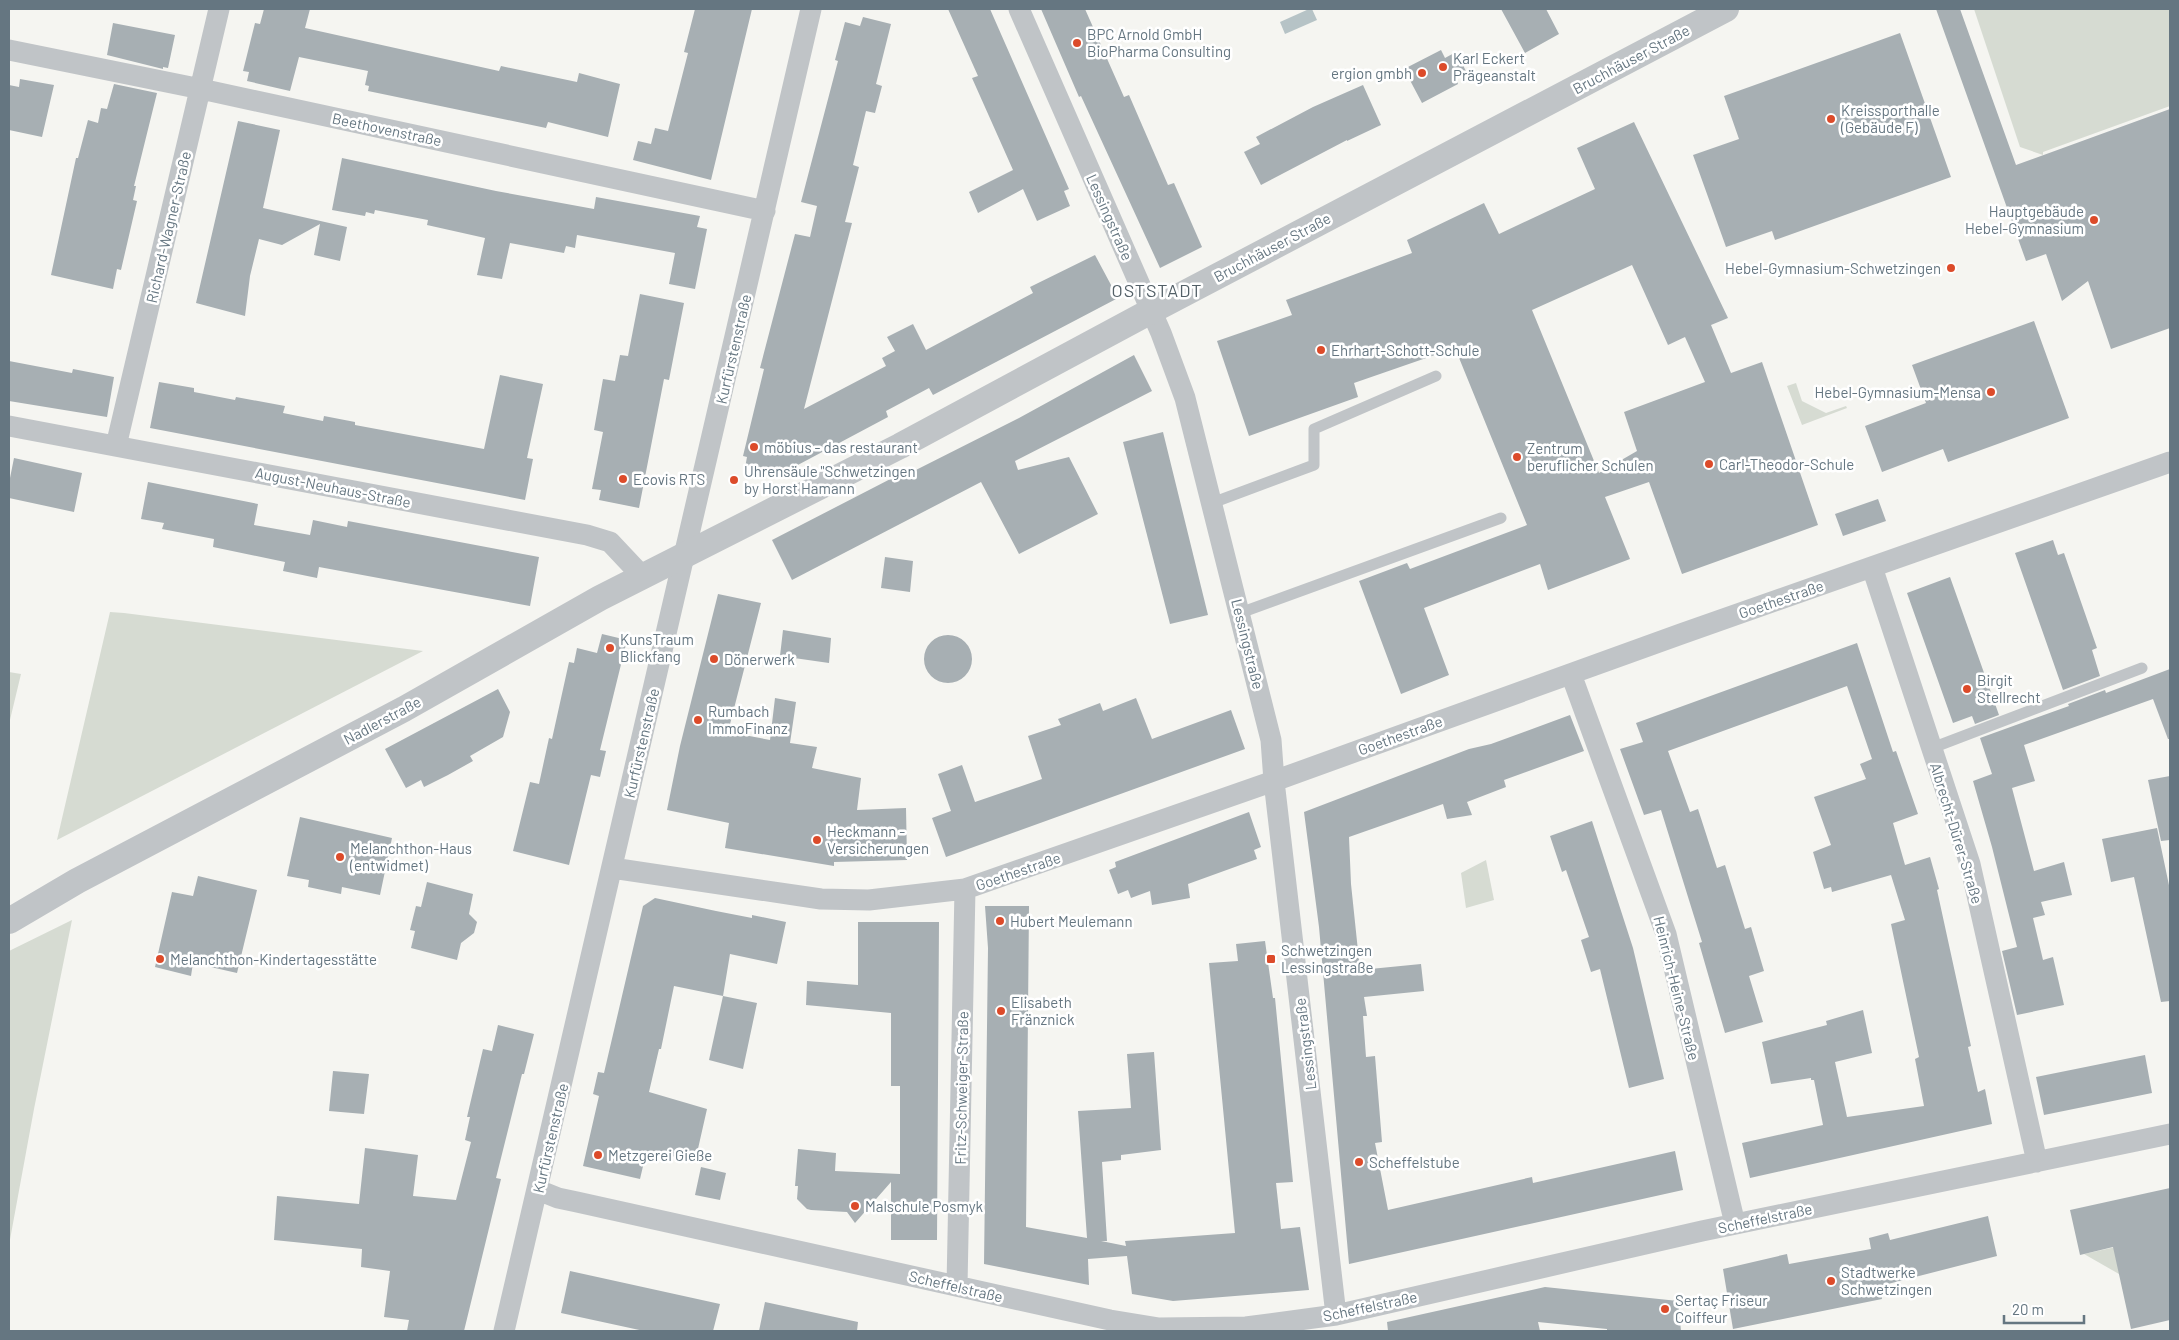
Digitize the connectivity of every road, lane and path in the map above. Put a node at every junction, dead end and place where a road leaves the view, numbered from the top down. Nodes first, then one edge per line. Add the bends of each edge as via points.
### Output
1 (219, 9) edge
2 (811, 9) edge
3 (1019, 9) edge
4 (1726, 9) edge
5 (9, 50) edge
6 (200, 89) junction
7 (765, 211) junction
8 (1151, 311) junction
9 (1436, 376) dead end
10 (9, 426) edge
11 (116, 446) junction
12 (2170, 462) edge
13 (1212, 503) junction
14 (1501, 518) dead end
15 (685, 554) junction
16 (1872, 567) junction
17 (642, 576) junction
18 (1240, 613) junction
19 (2142, 668) dead end
20 (1571, 674) junction
21 (1932, 748) junction
22 (1274, 782) junction
23 (612, 868) junction
24 (77, 881) junction
25 (965, 890) junction
26 (9, 906) edge
27 (9, 921) edge
28 (2170, 1134) edge
29 (2037, 1162) junction
30 (538, 1190) junction
31 (1735, 1224) junction
32 (957, 1286) junction
33 (1336, 1314) junction
34 (504, 1331) edge

1 - 6 street, Richard-Wagner-Straße
2 - 7 street, Kurfürstenstraße
3 - 8 street, Lessingstraße
4 - 8 street, Bruchhäuser Straße
5 - 6 street, Beethovenstraße
6 - 7 street, Beethovenstraße
6 - 11 street, Richard-Wagner-Straße
7 - 15 street, Kurfürstenstraße
8 - 13 street, Lessingstraße via 1186,398
8 - 15 street, Bruchhäuser Straße via 900,446
9 - 13 lane via 1314,429 1314,465
10 - 11 street, August-Neuhaus-Straße
11 - 17 street, August-Neuhaus-Straße via 587,535 610,542
12 - 16 street, Goethestraße
13 - 18 street, Lessingstraße
14 - 18 lane
15 - 17 street, Nadlerstraße
15 - 23 street, Kurfürstenstraße
16 - 20 street, Goethestraße
16 - 21 street, Albrecht-Dürer-Straße
17 - 24 street, Nadlerstraße via 404,708
18 - 22 street, Lessingstraße via 1271,740
19 - 21 lane
20 - 22 street, Goethestraße
20 - 31 street, Heinrich-Heine-Straße via 1666,934
21 - 29 street, Albrecht-Dürer-Straße via 1970,864
22 - 25 street, Goethestraße
22 - 33 street, Lessingstraße
23 - 25 street, Goethestraße via 821,899 869,900
23 - 30 street, Kurfürstenstraße
24 - 26 street, Nadlerstraße
24 - 27 street, Nadlerstraße
25 - 32 street, Fritz-Schweiger-Straße
28 - 29 street, Scheffelstraße
29 - 31 street, Scheffelstraße
30 - 32 street, Scheffelstraße via 578,1202
30 - 34 street, Kurfürstenstraße
31 - 33 street, Scheffelstraße
32 - 33 street, Scheffelstraße via 1160,1328 1246,1327

